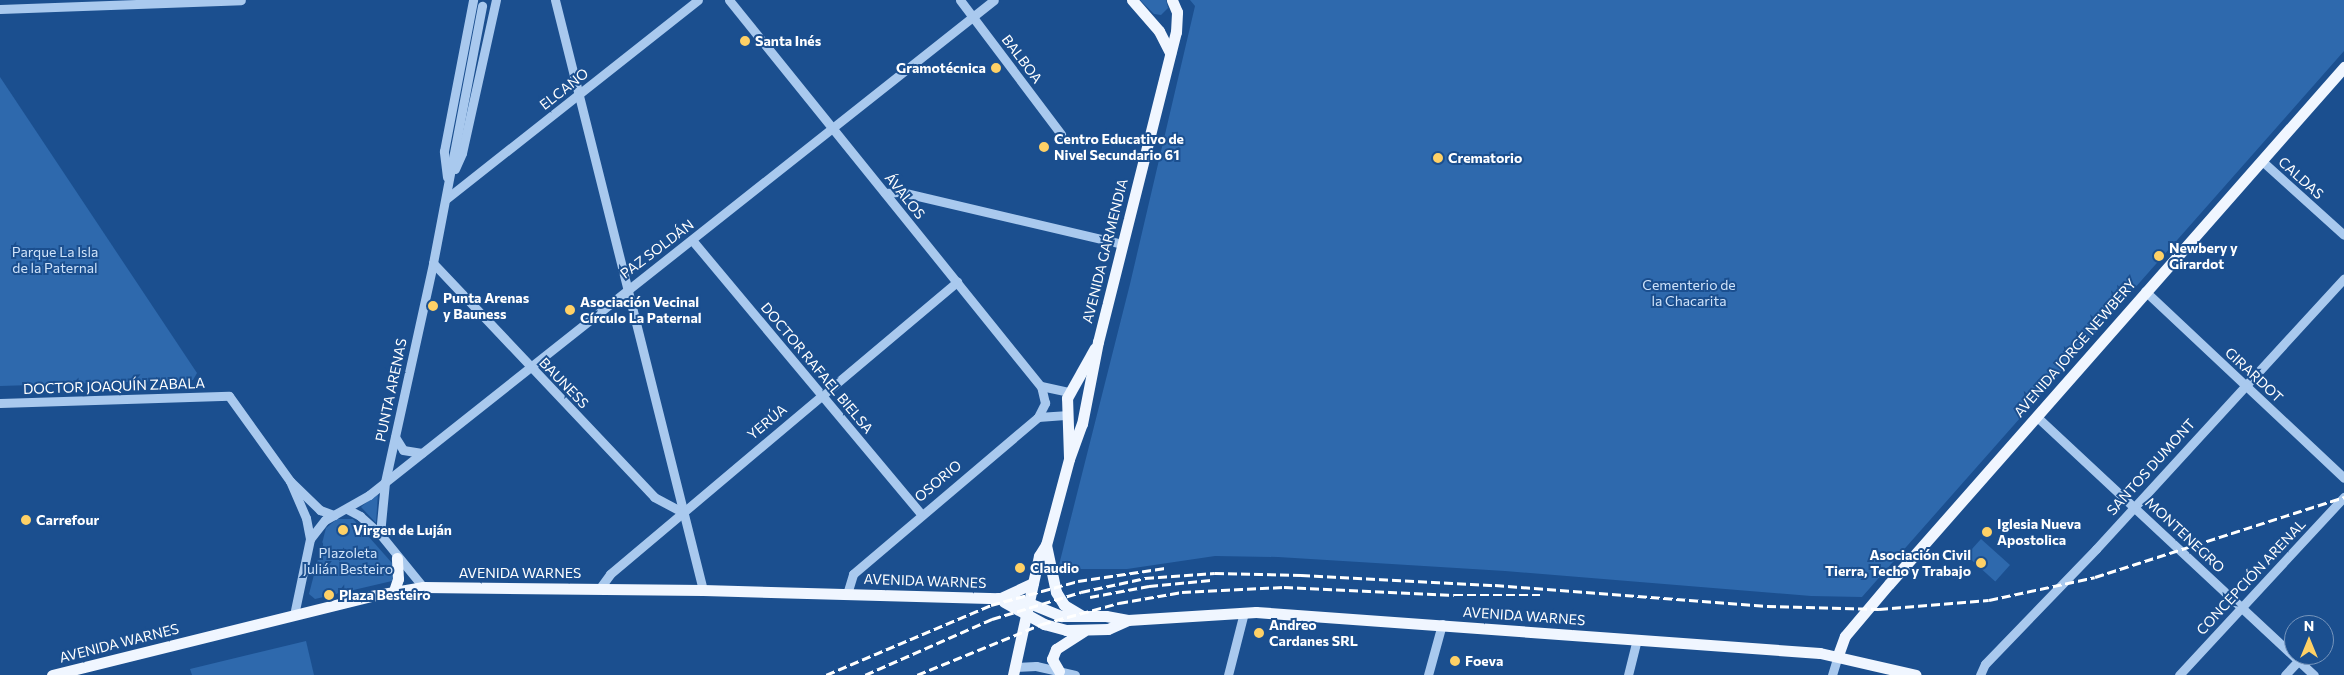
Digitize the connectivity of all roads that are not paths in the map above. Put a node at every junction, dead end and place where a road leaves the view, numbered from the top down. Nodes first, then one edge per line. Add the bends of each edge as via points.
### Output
1 (241, 0) edge
2 (473, 0) edge
3 (496, 0) edge
4 (555, 0) edge
5 (698, 0) edge
6 (729, 0) edge
7 (960, 0) edge
8 (994, 0) edge
9 (1132, 0) edge
10 (1172, 0) edge
11 (482, 6) dead end
12 (0, 9) edge
13 (974, 17) junction
14 (1170, 53) junction
15 (2344, 68) edge
16 (579, 94) junction
17 (831, 128) junction
18 (1061, 134) dead end
19 (2262, 161) junction
20 (448, 185) junction
21 (885, 194) junction
22 (446, 199) junction
23 (2344, 235) edge
24 (692, 240) junction
25 (1122, 244) junction
26 (433, 263) junction
27 (2344, 278) edge
28 (957, 282) junction
29 (626, 290) junction
30 (2145, 291) junction
31 (1098, 342) junction
32 (530, 368) junction
33 (1041, 386) junction
34 (2244, 386) junction
35 (1069, 392) junction
36 (821, 394) junction
37 (1088, 399) junction
38 (0, 403) edge
39 (1085, 412) junction
40 (1065, 415) junction
41 (2036, 416) junction
42 (1038, 417) junction
43 (395, 436) junction
44 (422, 453) junction
45 (1069, 459) junction
46 (2344, 478) edge
47 (290, 481) junction
48 (385, 482) junction
49 (2344, 497) edge
50 (2134, 506) junction
51 (347, 509) junction
52 (682, 512) junction
53 (921, 514) junction
54 (334, 515) junction
55 (380, 534) junction
56 (310, 539) junction
57 (1046, 545) junction
58 (397, 558) junction
59 (1033, 583) junction
60 (423, 587) junction
61 (600, 588) junction
62 (703, 590) junction
63 (394, 591) junction
64 (847, 594) junction
65 (998, 598) junction
66 (2242, 607) junction
67 (1028, 609) junction
68 (1244, 612) junction
69 (294, 615) junction
70 (1082, 616) junction
71 (1128, 620) junction
72 (1442, 624) junction
73 (1084, 631) junction
74 (1638, 639) junction
75 (2284, 648) edge
76 (1838, 655) junction
77 (2294, 665) edge
78 (2303, 665) edge
79 (1014, 671) edge
80 (1059, 671) junction
81 (52, 675) edge
82 (1075, 675) edge
83 (1228, 675) edge
84 (1428, 675) edge
85 (1628, 675) edge
86 (1832, 675) edge
87 (1916, 675) edge
88 (1980, 675) edge
89 (2179, 675) edge
90 (2285, 675) edge
91 (2314, 675) edge

1 - 12 street
2 - 20 street, PUNTA ARENAS via 444,151
3 - 20 street, PUNTA ARENAS via 462,154
4 - 16 street
5 - 16 street, ELCANO
6 - 17 street, ÁVALOS
7 - 13 street, BALBOA
8 - 13 street, PAZ SOLDÁN
9 - 14 main road via 1156,26
10 - 14 main road, AVENIDA GARMENDIA via 1178,23
11 - 20 street, PUNTA ARENAS
13 - 17 street, PAZ SOLDÁN
13 - 18 street, BALBOA
14 - 25 main road, AVENIDA GARMENDIA
15 - 19 main road, AVENIDA JORGE NEWBERY
16 - 22 street, ELCANO
16 - 29 street
17 - 21 street, ÁVALOS
17 - 24 street, PAZ SOLDÁN
19 - 23 street, CALDAS
19 - 30 main road, AVENIDA JORGE NEWBERY
20 - 22 street, PUNTA ARENAS
21 - 25 street via 901,192
21 - 28 street, ÁVALOS
22 - 26 street, PUNTA ARENAS
24 - 29 street, PAZ SOLDÁN
24 - 36 street, DOCTOR RAFAEL BIELSA
25 - 31 main road, AVENIDA GARMENDIA
26 - 32 street, BAUNESS
26 - 43 street, PUNTA ARENAS
27 - 34 street, SANTOS DUMONT
28 - 33 street, ÁVALOS
28 - 36 street, YERÚA
29 - 32 street, PAZ SOLDÁN
29 - 52 street
30 - 34 street, GIRARDOT
30 - 41 main road, AVENIDA JORGE NEWBERY
31 - 35 main road, AVENIDA GARMENDIA
31 - 37 main road, AVENIDA GARMENDIA
32 - 44 street, PAZ SOLDÁN
32 - 52 street, BAUNESS via 654,497
33 - 35 street
33 - 42 street via 1044,403
34 - 46 street, GIRARDOT
34 - 50 street, SANTOS DUMONT
35 - 37 main road via 1080,391
35 - 40 main road, AVENIDA GARMENDIA
36 - 52 street, YERÚA
36 - 53 street, DOCTOR RAFAEL BIELSA
37 - 39 main road, AVENIDA GARMENDIA
38 - 47 street, DOCTOR JOAQUÍN ZABALA via 229,396
39 - 40 main road
39 - 45 main road, AVENIDA GARMENDIA
40 - 42 street
40 - 45 main road, AVENIDA GARMENDIA
41 - 50 street, MONTENEGRO
41 - 76 main road, AVENIDA JORGE NEWBERY via 1845,636
42 - 53 street, OSORIO
43 - 44 street via 403,450
43 - 48 street, PUNTA ARENAS
44 - 48 street, PAZ SOLDÁN
45 - 57 main road, AVENIDA GARMENDIA
47 - 54 street via 320,510
47 - 56 street via 306,518
48 - 51 street, PAZ SOLDÁN
48 - 55 street, PUNTA ARENAS
49 - 66 street, CONCEPCIÓN ARENAL
50 - 66 street, MONTENEGRO
50 - 88 street, SANTOS DUMONT via 1985,664
51 - 54 street, PAZ SOLDÁN
51 - 55 street
52 - 61 street, YERÚA via 610,574
52 - 62 street
53 - 64 street, OSORIO via 853,574
54 - 56 street, PAZ SOLDÁN via 319,524
55 - 58 street
56 - 69 street
57 - 59 main road, AVENIDA GARMENDIA via 1039,556
57 - 70 main road via 1056,592 1064,604
58 - 60 street
58 - 63 main road via 398,579
59 - 65 main road
59 - 67 main road, AVENIDA GARMENDIA
60 - 61 main road, AVENIDA WARNES
60 - 63 main road, AVENIDA WARNES
61 - 62 main road, AVENIDA WARNES
62 - 64 main road, AVENIDA WARNES
63 - 69 main road, AVENIDA WARNES
64 - 65 main road, AVENIDA WARNES
65 - 67 main road, AVENIDA WARNES
66 - 75 street, MONTENEGRO
66 - 89 street, CONCEPCIÓN ARENAL
67 - 70 main road, AVENIDA WARNES via 1061,616
67 - 73 main road, AVENIDA WARNES via 1054,628
67 - 79 main road, AVENIDA GARMENDIA
68 - 71 main road, AVENIDA WARNES
68 - 72 main road, AVENIDA WARNES
68 - 83 street
69 - 81 main road, AVENIDA WARNES
70 - 71 main road, AVENIDA WARNES
71 - 73 main road, AVENIDA WARNES via 1108,629
72 - 74 main road, AVENIDA WARNES
72 - 84 street
73 - 80 main road via 1056,649 1052,659
74 - 76 main road, AVENIDA WARNES
74 - 85 street
76 - 86 street
76 - 87 main road, AVENIDA WARNES
77 - 90 street
78 - 91 street, MONTENEGRO
79 - 80 street via 1036,666
80 - 82 street

